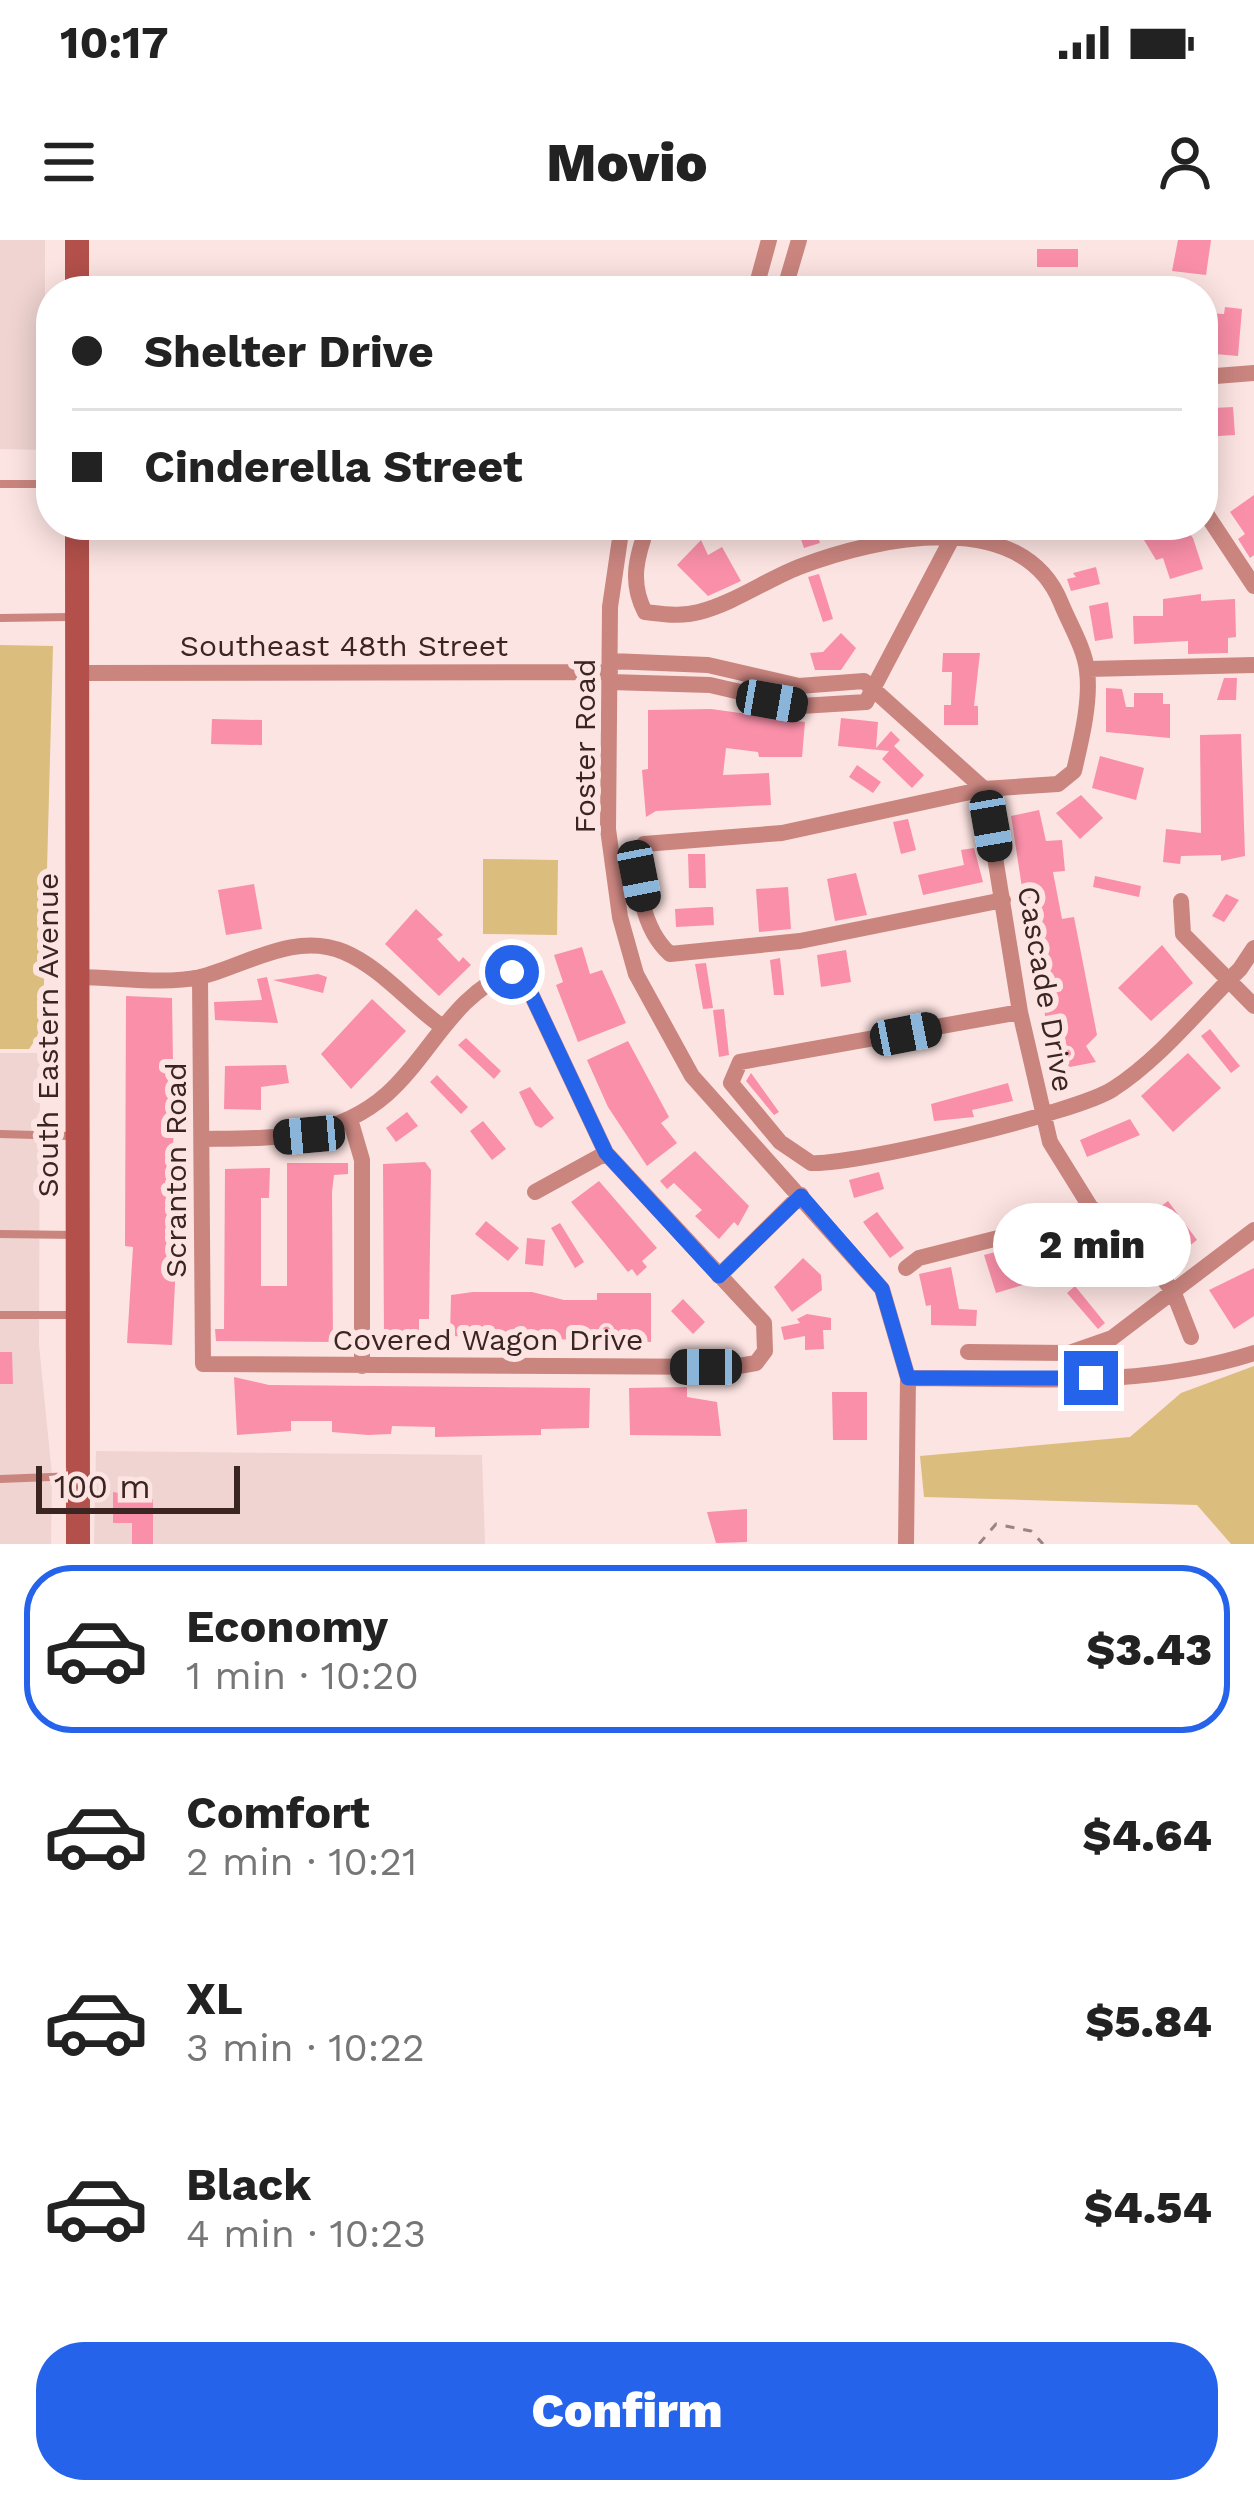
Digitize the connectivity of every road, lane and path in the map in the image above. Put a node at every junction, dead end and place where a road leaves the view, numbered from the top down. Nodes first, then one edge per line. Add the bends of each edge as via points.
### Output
1 (77, 240) edge
2 (769, 240) edge
3 (799, 240) edge
4 (77, 276) edge
5 (759, 276) edge
6 (788, 276) edge
7 (1254, 374) edge
8 (1218, 376) edge
9 (0, 484) edge
10 (36, 484) edge
11 (1218, 531) edge
12 (77, 540) edge
13 (620, 540) edge
14 (644, 540) edge
15 (912, 540) edge
16 (950, 540) edge
17 (981, 540) edge
18 (1254, 586) edge
19 (77, 617) junction
20 (0, 618) edge
21 (1254, 665) edge
22 (1088, 669) junction
23 (611, 672) junction
24 (77, 673) junction
25 (874, 690) junction
26 (984, 789) junction
27 (1003, 900) junction
28 (1180, 901) dead end
29 (1254, 948) edge
30 (78, 977) junction
31 (200, 977) junction
32 (1227, 981) junction
33 (1254, 1006) edge
34 (1020, 1012) junction
35 (440, 1025) junction
36 (1040, 1114) junction
37 (350, 1119) junction
38 (0, 1134) edge
39 (78, 1136) junction
40 (202, 1139) junction
41 (606, 1153) junction
42 (535, 1192) dead end
43 (801, 1196) junction
44 (1091, 1208) junction
45 (1254, 1230) edge
46 (0, 1234) edge
47 (78, 1235) junction
48 (906, 1268) dead end
49 (719, 1276) junction
50 (1173, 1291) junction
51 (0, 1315) edge
52 (78, 1316) junction
53 (1191, 1337) dead end
54 (968, 1352) dead end
55 (1254, 1353) edge
56 (203, 1364) joint
57 (362, 1366) junction
58 (908, 1378) junction
59 (78, 1476) junction
60 (0, 1479) edge
61 (78, 1544) edge
62 (906, 1544) edge
63 (979, 1544) edge
64 (1043, 1544) edge

1 - 4 main road
2 - 5 street
3 - 6 street
7 - 8 street
9 - 10 lane
11 - 18 street
12 - 19 main road, South Eastern Avenue
13 - 23 street, Foster Road
14 - 15 street via 634,574 645,612 695,614 838,554
16 - 25 street
17 - 22 street via 1034,559 1052,582
19 - 20 lane
19 - 24 main road, South Eastern Avenue
21 - 22 street
22 - 26 street via 1074,770 1058,784
23 - 24 street, Southeast 48th Street
23 - 25 street, Southeast 48th Street via 708,665 799,686 864,681
23 - 43 street, Foster Road via 608,829 636,974 692,1076
24 - 30 main road, South Eastern Avenue
25 - 26 street
26 - 27 street, Cascade Drive
26 - 27 street via 782,833 644,844 638,859 649,927 670,954 800,941
27 - 34 street, Cascade Drive
28 - 32 street via 1183,934
29 - 32 street
30 - 31 street
30 - 39 main road, South Eastern Avenue
31 - 35 street via 267,952 342,950
31 - 40 street, Scranton Road
32 - 33 street
32 - 36 street via 1111,1091
34 - 36 street, Cascade Drive
34 - 36 street via 740,1062 732,1074 736,1093 792,1154 811,1163 876,1156
35 - 37 street via 387,1094
35 - 41 street via 498,977 512,972 525,981
36 - 44 street, Cascade Drive
37 - 40 street via 309,1135
37 - 57 street via 362,1160
38 - 39 lane
39 - 47 main road, South Eastern Avenue
40 - 56 street, Scranton Road
41 - 42 street
41 - 49 street
43 - 49 street
43 - 58 street, Foster Road via 882,1289
44 - 48 street
44 - 50 street, Cascade Drive via 1118,1224
45 - 50 street
46 - 47 lane
47 - 52 main road, South Eastern Avenue
49 - 57 street, Covered Wagon Drive via 764,1323 765,1351 756,1363
50 - 53 street, Cascade Drive
50 - 54 street via 1112,1338 1069,1353
51 - 52 lane
52 - 59 main road, South Eastern Avenue
55 - 58 street via 1137,1378
56 - 57 street, Covered Wagon Drive
58 - 62 street, Foster Road
59 - 60 lane
59 - 61 main road, South Eastern Avenue
63 - 64 path via 996,1524 1031,1531

